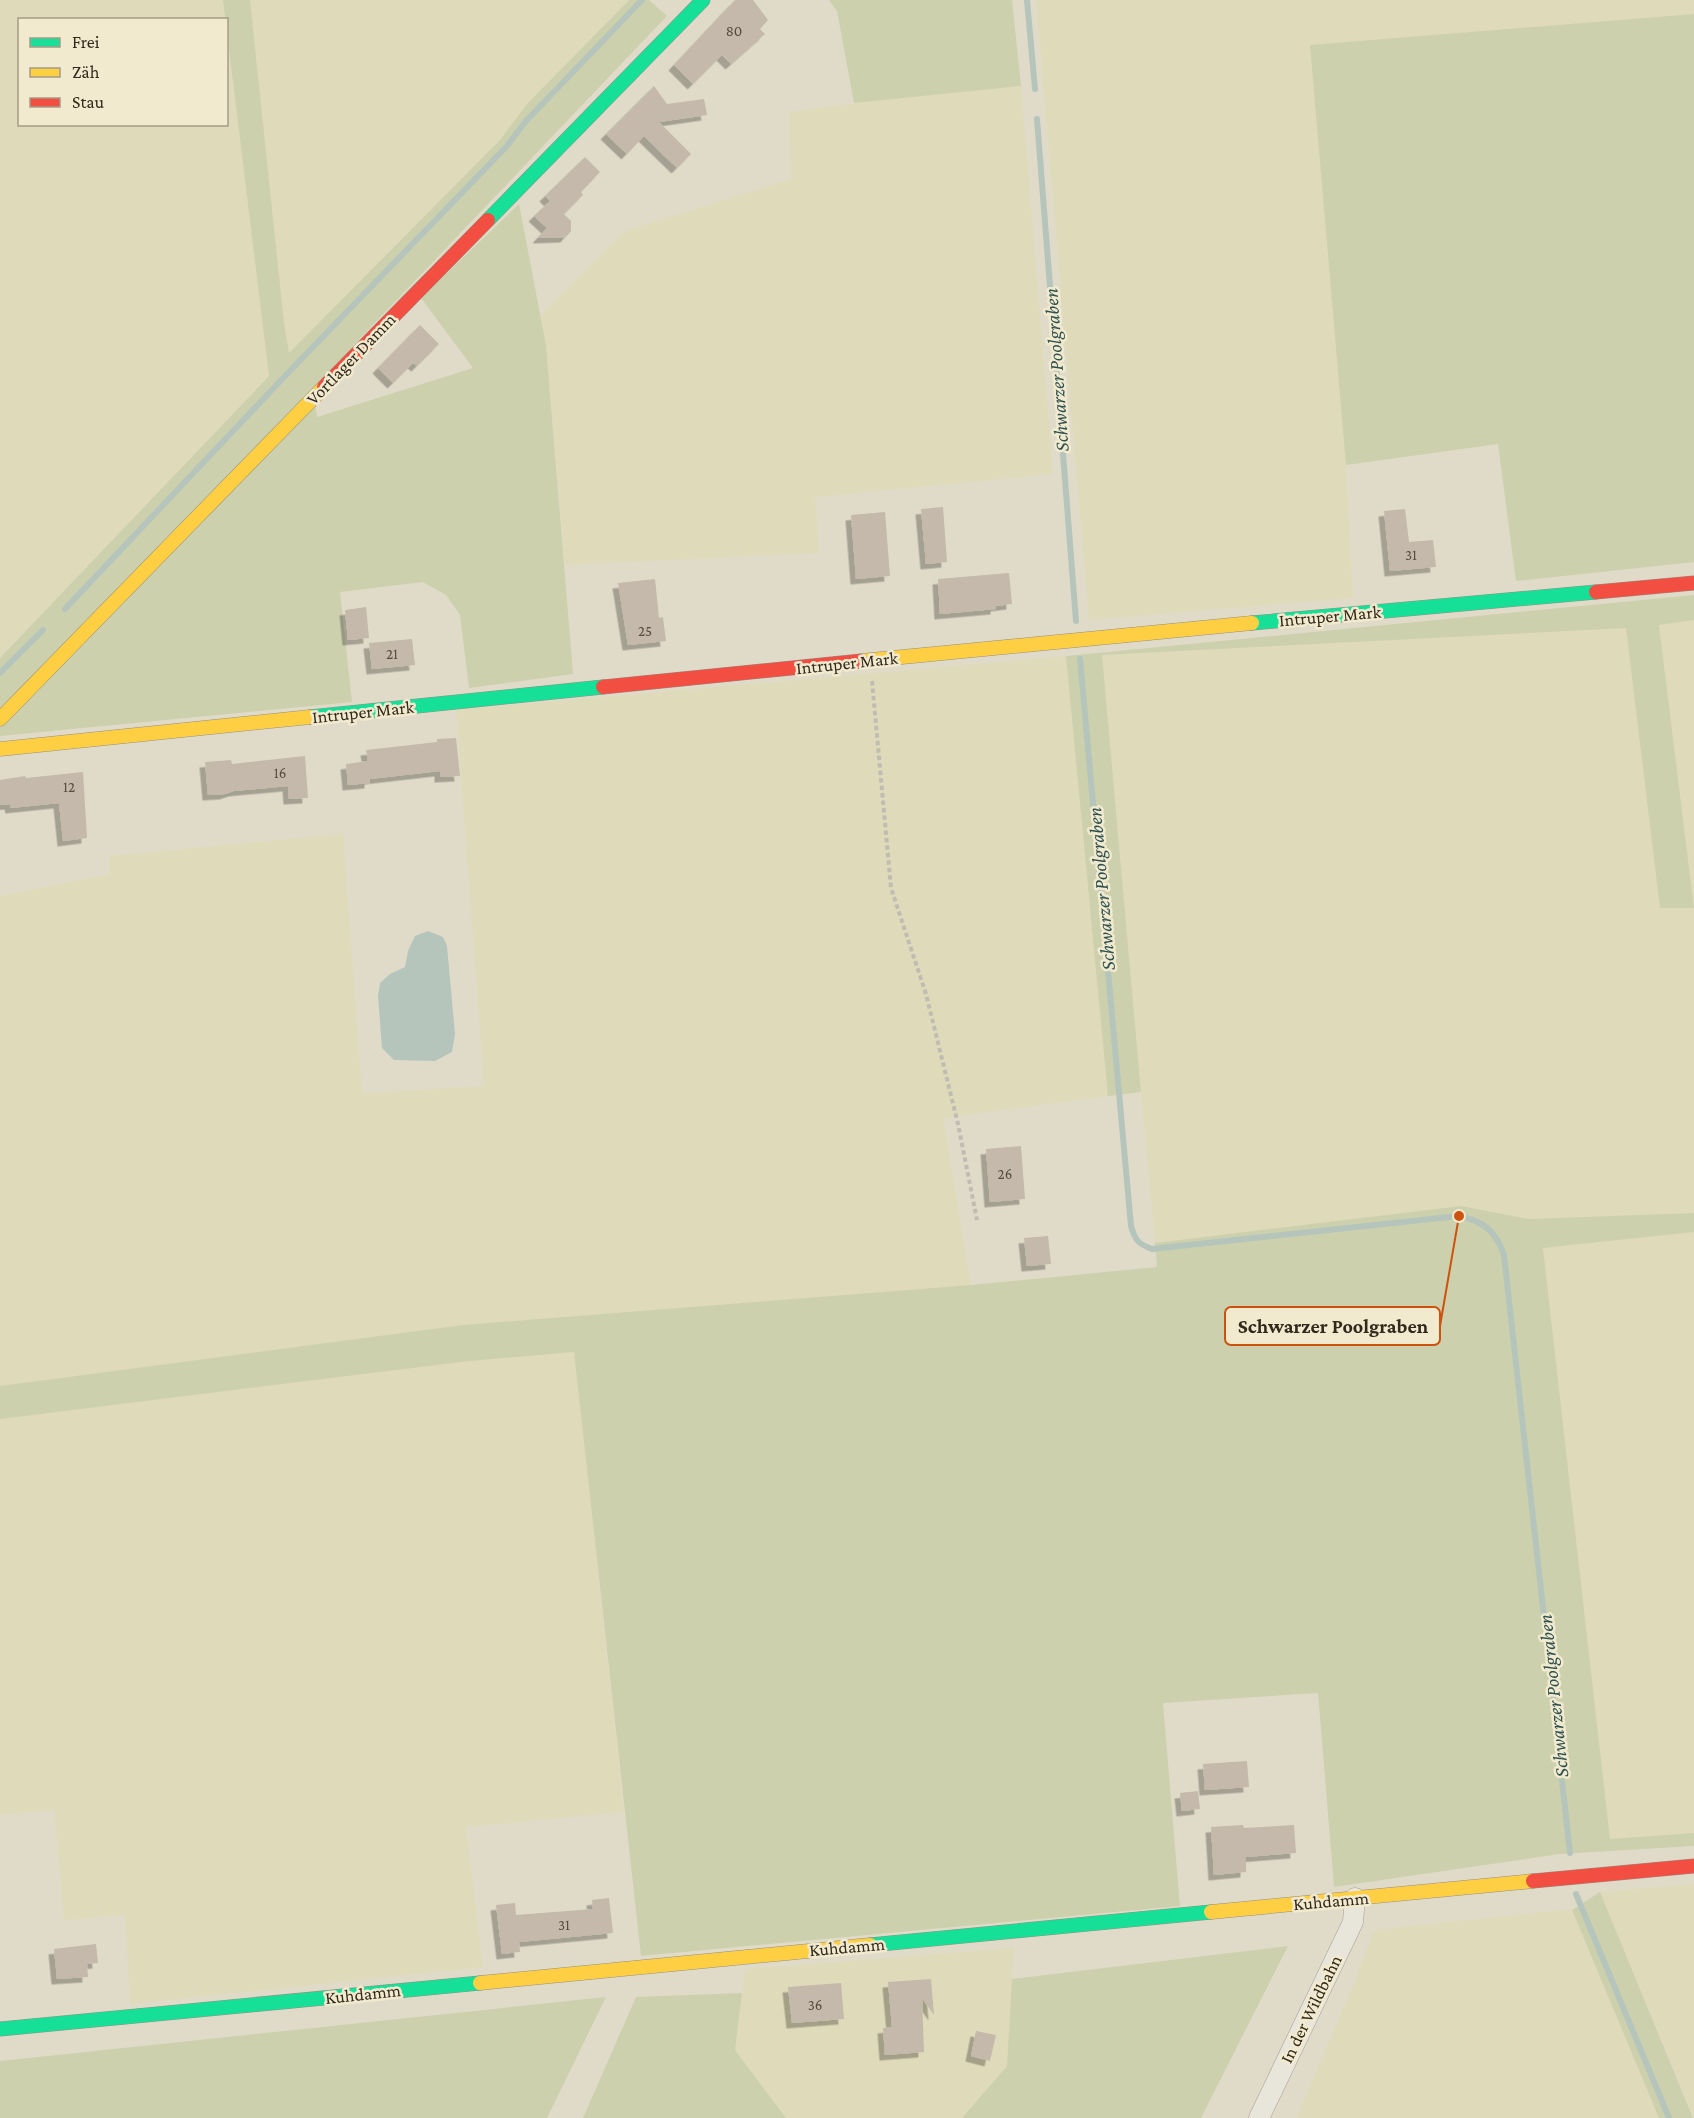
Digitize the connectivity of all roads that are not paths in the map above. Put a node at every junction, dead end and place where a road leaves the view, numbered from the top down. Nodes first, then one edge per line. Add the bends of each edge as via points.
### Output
1 (703, 0) edge
2 (1694, 583) edge
3 (0, 719) edge
4 (0, 749) edge
5 (1694, 1866) edge
6 (1355, 1898) junction
7 (0, 2029) edge
8 (1259, 2118) edge

1 - 3 street, Vortlager Damm
2 - 4 street, Intruper Mark via 1105,636
5 - 6 street, Kuhdamm
6 - 7 street, Kuhdamm
6 - 8 street, In der Wildbahn via 1353,1922

